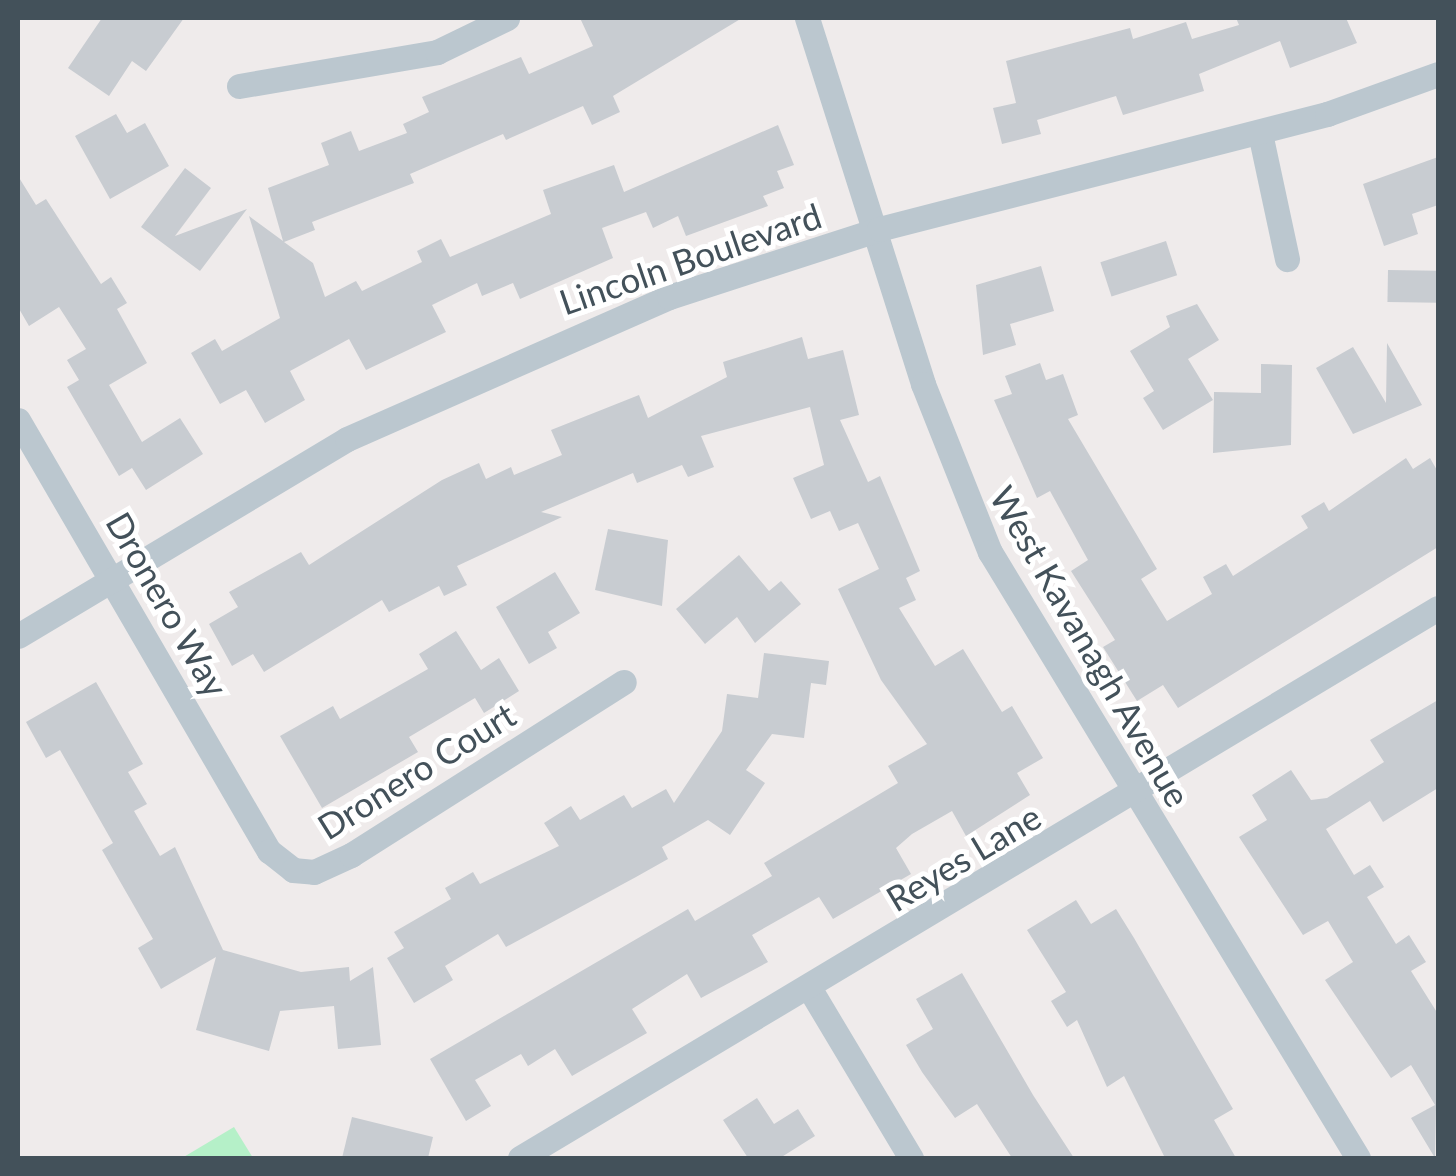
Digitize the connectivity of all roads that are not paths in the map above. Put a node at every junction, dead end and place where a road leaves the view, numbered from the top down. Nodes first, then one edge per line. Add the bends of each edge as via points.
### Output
1 (507, 18) edge
2 (807, 18) edge
3 (1438, 74) edge
4 (239, 86) dead end
5 (1260, 134) junction
6 (880, 229) junction
7 (1287, 258) dead end
8 (18, 420) edge
9 (110, 573) junction
10 (1438, 608) edge
11 (18, 636) edge
12 (624, 682) dead end
13 (1134, 795) junction
14 (254, 825) joint
15 (811, 991) junction
16 (520, 1158) edge
17 (911, 1158) edge
18 (1358, 1158) edge

1 - 4 street via 437,52
2 - 6 street, West Kavanagh Avenue
3 - 5 street, Lincoln Boulevard
5 - 6 street, Lincoln Boulevard
5 - 7 street
6 - 9 street, Lincoln Boulevard via 535,350 347,439
6 - 13 street, West Kavanagh Avenue via 962,491
8 - 9 street, Dronero Way
9 - 11 street, Lincoln Boulevard
9 - 14 street, Dronero Way
10 - 13 street, Reyes Lane
12 - 14 street, Dronero Court via 314,872 293,870
13 - 15 street, Reyes Lane
13 - 18 street, West Kavanagh Avenue
15 - 16 street, Reyes Lane
15 - 17 street

